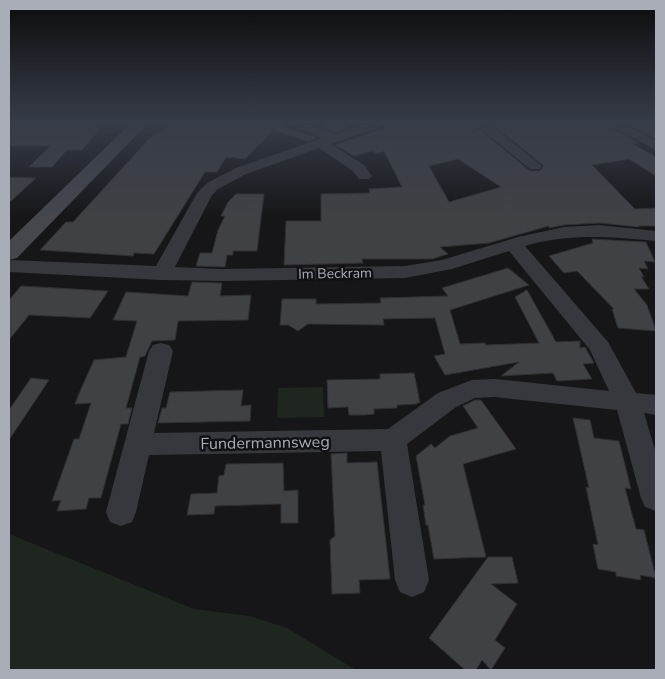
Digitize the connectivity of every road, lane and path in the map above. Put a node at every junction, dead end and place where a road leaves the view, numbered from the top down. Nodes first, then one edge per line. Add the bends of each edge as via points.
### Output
1 (109, 154) edge
2 (290, 154) edge
3 (343, 154) edge
4 (519, 154) edge
5 (535, 166) dead end
6 (364, 176) dead end
7 (656, 236) edge
8 (514, 245) junction
9 (9, 253) edge
10 (9, 266) edge
11 (162, 274) junction
12 (161, 351) dead end
13 (627, 402) junction
14 (656, 405) edge
15 (393, 440) junction
16 (138, 444) junction
17 (656, 498) edge
18 (121, 512) dead end
19 (412, 580) dead end

1 - 9 main road
2 - 11 street via 213,185 205,193
3 - 6 street via 360,168
4 - 5 street
7 - 8 street, Im Beckram via 577,231
8 - 11 street, Im Beckram via 418,271
8 - 13 street via 600,347
10 - 11 street, Im Beckram
12 - 16 street
13 - 14 street
13 - 15 street via 495,388 472,389 447,400
13 - 17 street
15 - 16 street, Fundermannsweg
15 - 19 street
16 - 18 street

